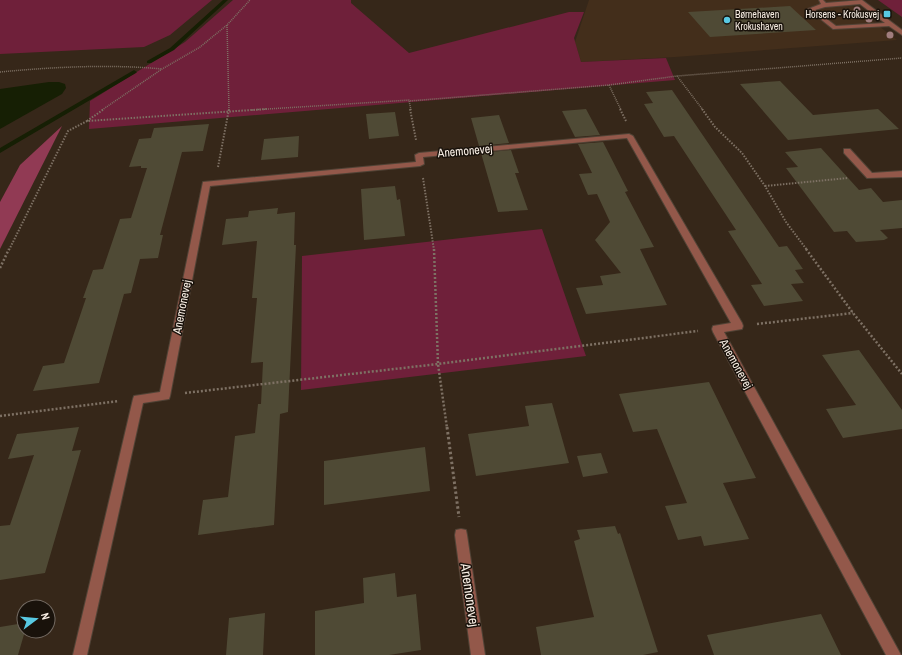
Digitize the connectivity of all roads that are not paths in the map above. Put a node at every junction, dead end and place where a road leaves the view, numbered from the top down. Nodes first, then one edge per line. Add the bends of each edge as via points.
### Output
1 (820, 0) edge
2 (860, 1) edge
3 (826, 5) junction
4 (890, 24) junction
5 (902, 33) edge
6 (847, 151) dead end
7 (902, 174) edge
8 (461, 535) road end
9 (80, 655) edge
10 (478, 655) edge
11 (894, 655) edge

1 - 3 street
2 - 3 street
2 - 4 street
3 - 4 street via 811,9 835,28
4 - 5 street
6 - 7 street via 870,176
8 - 10 street, Anemonevej
9 - 11 street, Anemonevej via 138,399 165,396 206,184 629,136 738,326 717,329

